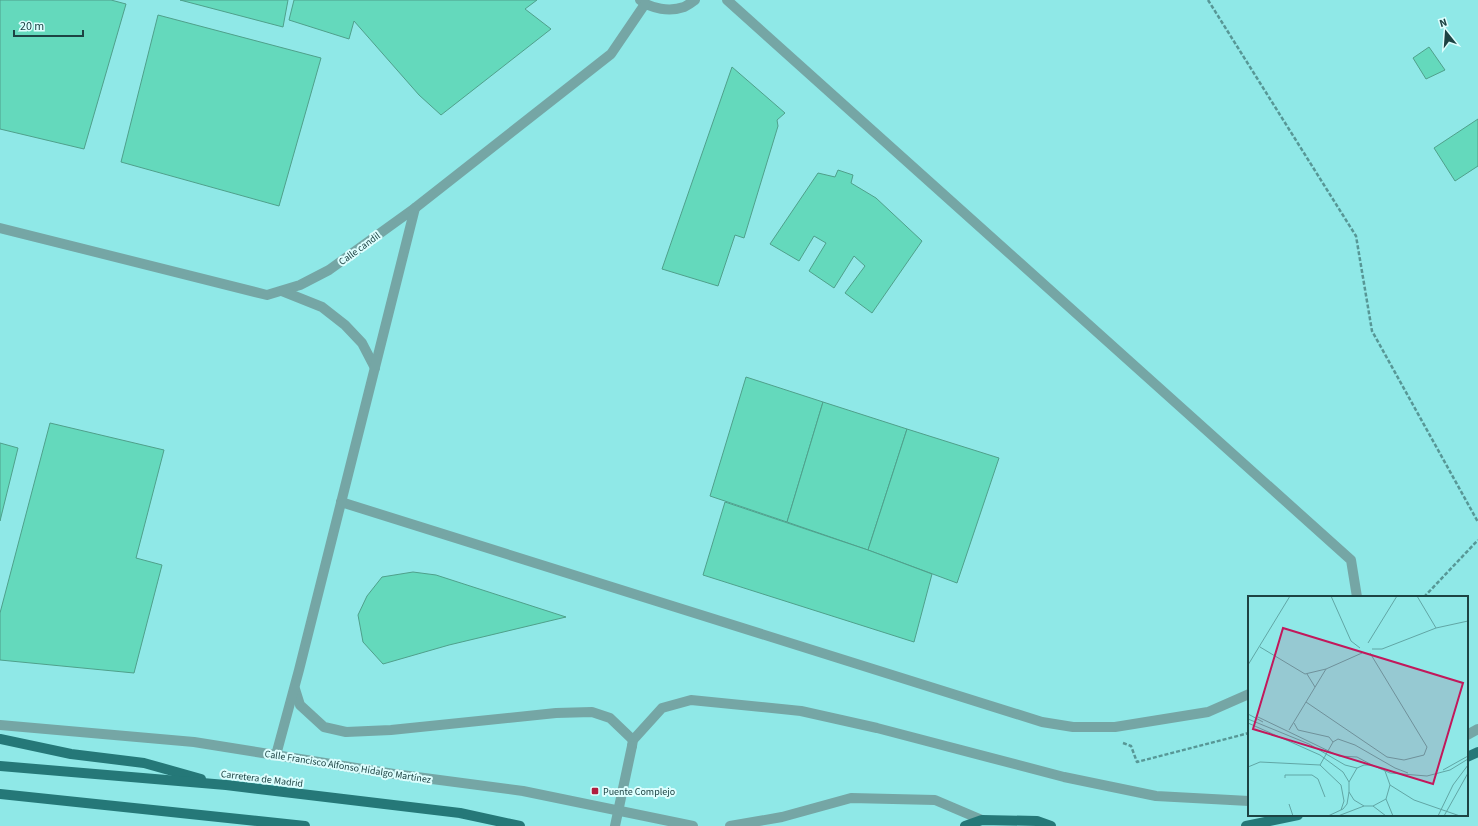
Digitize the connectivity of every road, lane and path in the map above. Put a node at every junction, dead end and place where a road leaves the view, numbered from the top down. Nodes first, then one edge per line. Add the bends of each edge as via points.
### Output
1 (695, 0) edge
2 (727, 0) edge
3 (1208, 0) edge
4 (642, 2) edge
5 (415, 208) junction
6 (0, 228) edge
7 (282, 291) junction
8 (375, 368) junction
9 (341, 502) junction
10 (1478, 522) edge
11 (1478, 540) edge
12 (1357, 596) edge
13 (1425, 596) edge
14 (294, 688) junction
15 (1248, 694) edge
16 (0, 725) edge
17 (1478, 729) edge
18 (1248, 733) edge
19 (1468, 734) edge
20 (0, 739) edge
21 (1116, 741) dead end
22 (632, 743) junction
23 (1478, 752) edge
24 (276, 755) junction
25 (1468, 757) edge
26 (0, 766) edge
27 (226, 785) junction
28 (0, 794) edge
29 (1248, 801) edge
30 (1293, 816) edge
31 (982, 820) junction
32 (305, 826) edge
33 (520, 826) edge
34 (615, 826) edge
35 (694, 826) edge
36 (730, 826) edge
37 (965, 826) edge
38 (1051, 826) edge
39 (1246, 826) edge

1 - 4 street via 684,7 665,10
2 - 12 street via 1351,560
3 - 10 path via 1356,236 1372,331
4 - 5 street, Calle candil via 611,54
5 - 7 street, Calle candil via 329,270
5 - 8 street
6 - 7 street, Calle candil via 267,295
7 - 8 street via 322,307 345,325 362,343
8 - 9 street
9 - 14 street
9 - 15 street via 1042,722 1073,727 1116,727 1208,712
11 - 13 path
14 - 22 street via 300,705 324,727 346,732 592,712 610,718
14 - 24 street
16 - 24 street, Calle Francisco Alfonso Hidalgo Martínez via 194,742
17 - 19 street
18 - 21 path via 1137,762 1131,746
20 - 27 main road via 71,754 144,763
22 - 29 street via 662,708 691,700 801,711 877,728 1064,777 1156,796
22 - 34 street, bridge
23 - 25 main road
24 - 35 street, Calle Francisco Alfonso Hidalgo Martínez via 524,791
26 - 27 main road, Carretera de Madrid
27 - 33 main road, Carretera de Madrid via 460,813
28 - 32 main road
30 - 39 main road
31 - 36 street via 935,800 850,798 782,817
31 - 37 main road
31 - 38 main road via 1038,821

